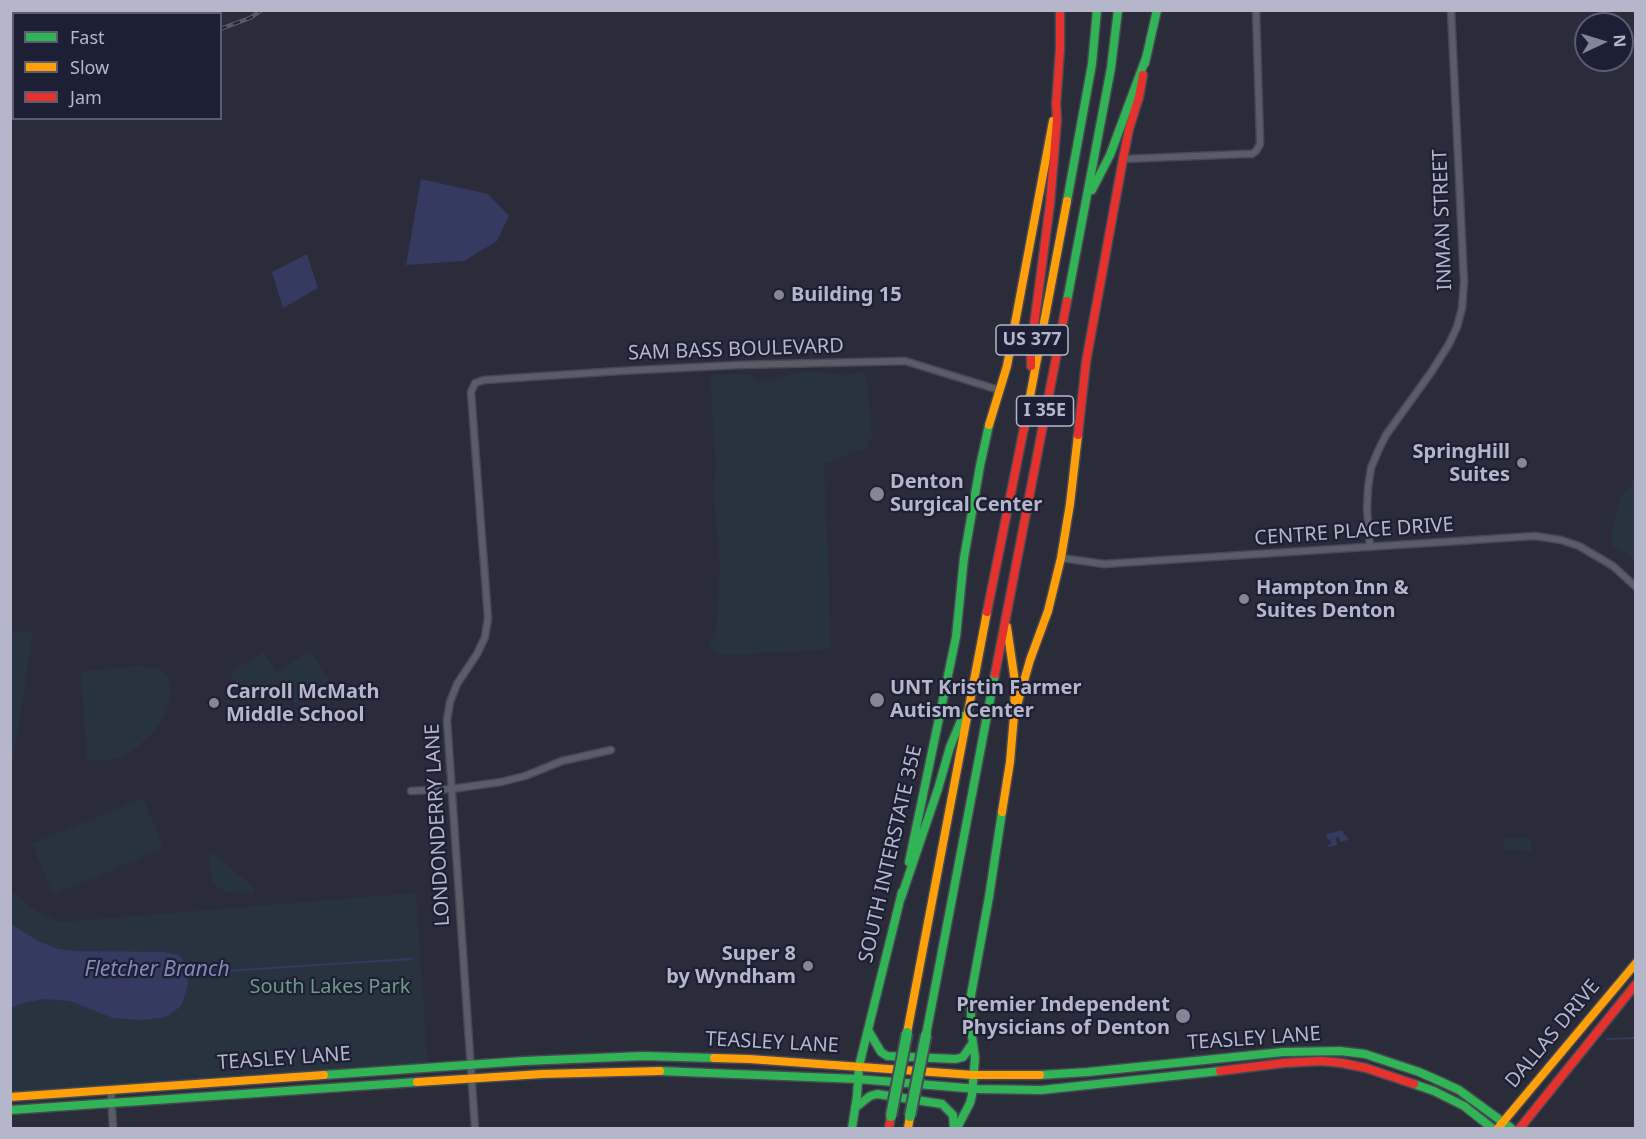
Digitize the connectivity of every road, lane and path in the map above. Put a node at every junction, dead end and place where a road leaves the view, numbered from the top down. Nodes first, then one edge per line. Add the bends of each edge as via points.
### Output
1 (1060, 10) edge
2 (1097, 10) edge
3 (1118, 10) edge
4 (1157, 10) edge
5 (1256, 10) edge
6 (1451, 10) edge
7 (1146, 58) junction
8 (1057, 98) junction
9 (1123, 159) junction
10 (1085, 204) junction
11 (474, 387) joint
12 (999, 390) junction
13 (1029, 405) junction
14 (1370, 547) junction
15 (1061, 558) junction
16 (1635, 587) edge
17 (1006, 619) junction
18 (970, 699) junction
19 (1014, 716) junction
20 (610, 750) dead end
21 (451, 789) junction
22 (411, 790) dead end
23 (901, 898) junction
24 (1635, 963) edge
25 (1635, 984) edge
26 (1610, 994) junction
27 (1620, 1003) junction
28 (868, 1030) junction
29 (972, 1044) junction
30 (643, 1056) junction
31 (470, 1064) junction
32 (859, 1066) junction
33 (643, 1070) junction
34 (1088, 1072) junction
35 (973, 1075) junction
36 (471, 1078) junction
37 (858, 1079) junction
38 (1090, 1084) junction
39 (972, 1088) junction
40 (111, 1090) junction
41 (10, 1097) edge
42 (112, 1103) junction
43 (855, 1108) junction
44 (10, 1110) edge
45 (1504, 1126) edge
46 (113, 1128) edge
47 (475, 1128) edge
48 (852, 1128) edge
49 (889, 1128) edge
50 (908, 1128) edge
51 (956, 1128) edge
52 (1492, 1128) edge
53 (1520, 1128) edge

1 - 8 main road
2 - 13 main road, I 35E via 1087,95
3 - 10 main road, I 35E
4 - 7 main road
5 - 9 street via 1260,144 1256,151
6 - 14 street, INMAN STREET via 1462,308 1449,344 1386,435 1371,468 1367,509
7 - 9 main road
7 - 10 main road via 1110,155
8 - 12 main road, SOUTH INTERSTATE 35E
8 - 13 main road, US 377 via 1050,204 1031,348
9 - 15 main road via 1086,362
10 - 17 main road, I 35E
11 - 12 street, SAM BASS BOULEVARD via 484,380 602,372 905,360
11 - 21 street, LONDONDERRY LANE via 471,392 488,618 485,637 450,702 447,720
12 - 23 main road, SOUTH INTERSTATE 35E via 980,466 950,666
13 - 18 main road, I 35E
14 - 15 street, CENTRE PLACE DRIVE via 1104,564
14 - 16 street, CENTRE PLACE DRIVE via 1535,536 1579,546 1613,566
15 - 19 main road
17 - 19 main road via 1015,681
17 - 50 main road, I 35E, bridge
18 - 23 main road via 950,747
18 - 49 main road, I 35E, bridge
19 - 29 main road via 1010,762 971,994
20 - 21 street via 562,761 509,780
21 - 22 street
21 - 31 street, LONDONDERRY LANE
23 - 28 main road, SOUTH INTERSTATE 35E
24 - 26 main road, DALLAS DRIVE
25 - 27 main road, DALLAS DRIVE
26 - 27 main road
26 - 45 main road, DALLAS DRIVE
27 - 53 main road, DALLAS DRIVE
28 - 29 main road via 887,1056 956,1059 963,1057
28 - 32 main road, SOUTH INTERSTATE 35E
29 - 35 main road
30 - 31 main road, TEASLEY LANE
30 - 32 main road, TEASLEY LANE
30 - 33 main road
31 - 36 street, LONDONDERRY LANE
31 - 40 main road, TEASLEY LANE
32 - 35 main road, TEASLEY LANE
32 - 37 main road, SOUTH INTERSTATE 35E
33 - 36 main road, TEASLEY LANE
33 - 37 main road, TEASLEY LANE
34 - 35 main road, TEASLEY LANE
34 - 38 main road
34 - 45 main road, TEASLEY LANE via 1283,1052 1365,1054 1460,1091
35 - 39 main road
36 - 42 main road, TEASLEY LANE
36 - 47 street, LONDONDERRY LANE
37 - 39 main road, TEASLEY LANE
37 - 43 main road, SOUTH INTERSTATE 35E
38 - 39 main road, TEASLEY LANE via 1041,1090
38 - 52 main road, TEASLEY LANE via 1284,1063 1342,1063 1434,1091 1464,1106
39 - 51 main road via 970,1103
40 - 41 main road, TEASLEY LANE
40 - 42 street
42 - 44 main road, TEASLEY LANE
42 - 46 street
43 - 48 main road, SOUTH INTERSTATE 35E
43 - 51 main road via 877,1094 942,1104 953,1115

